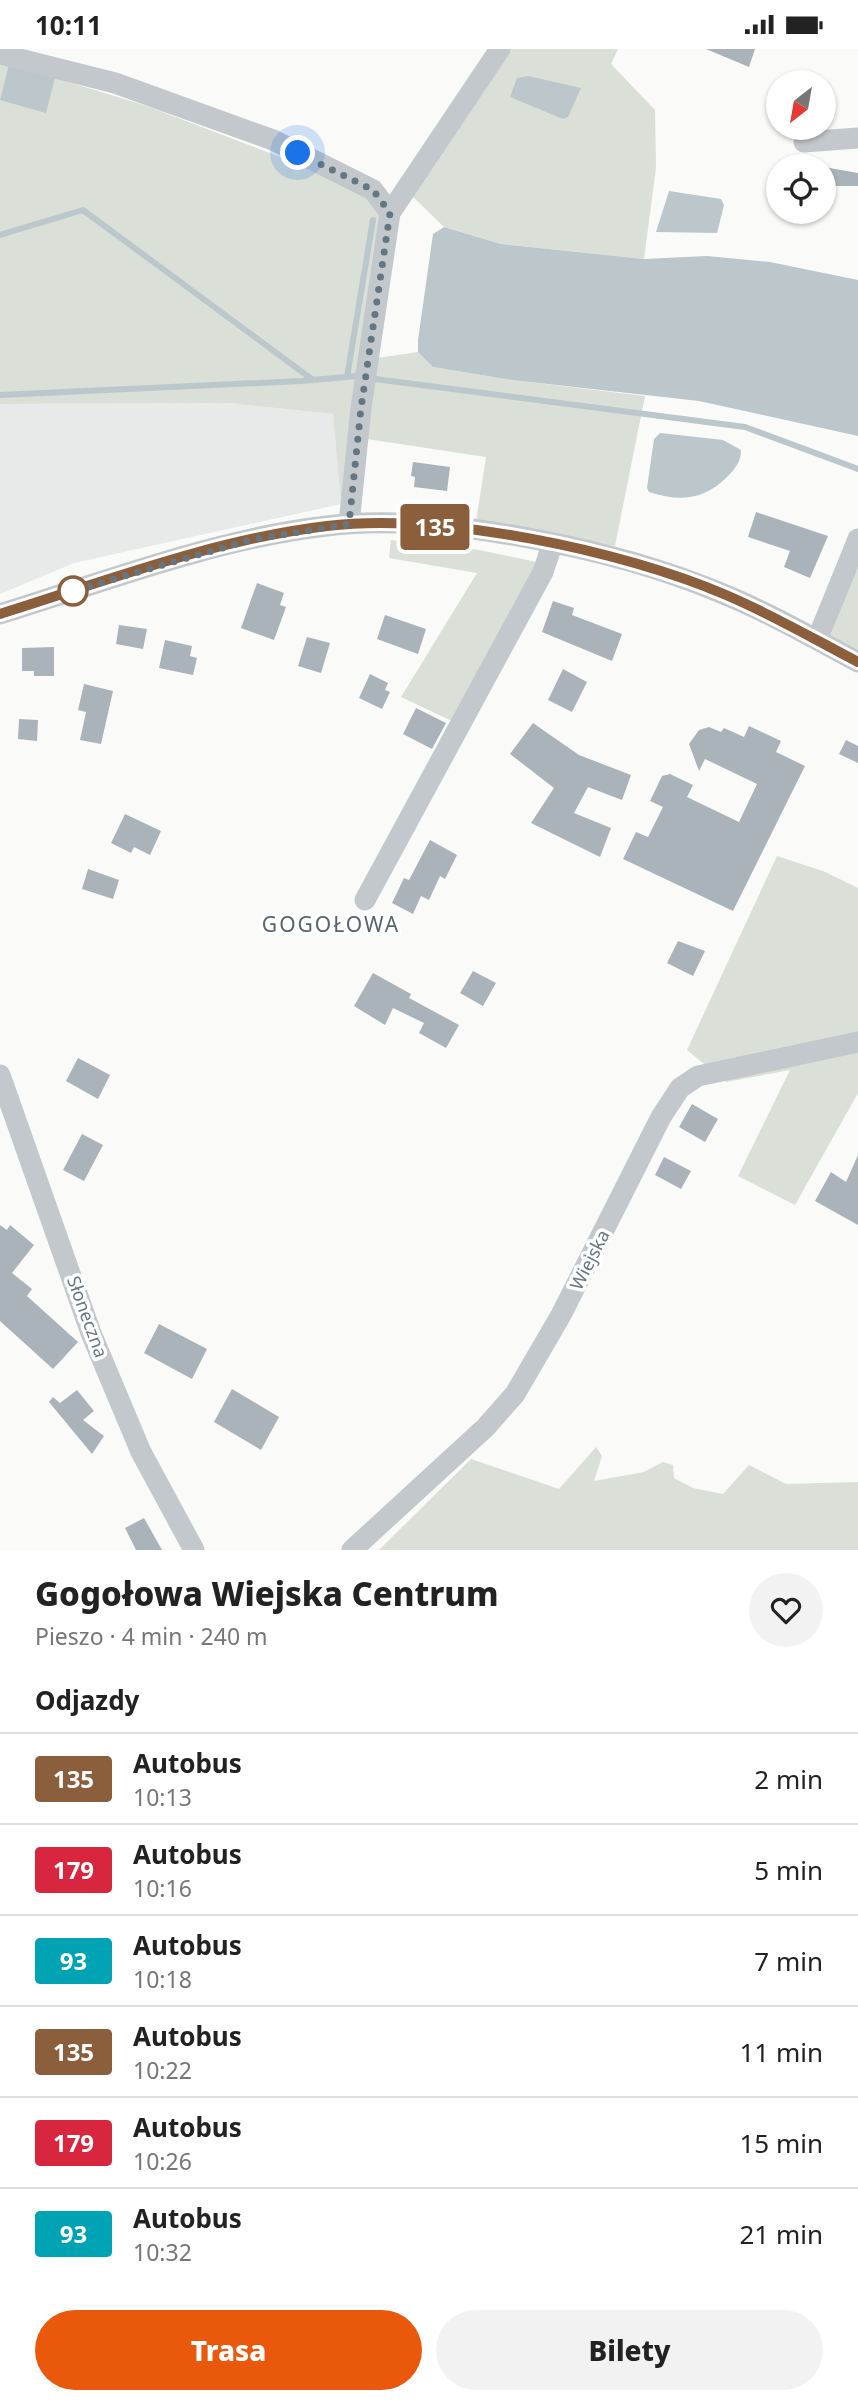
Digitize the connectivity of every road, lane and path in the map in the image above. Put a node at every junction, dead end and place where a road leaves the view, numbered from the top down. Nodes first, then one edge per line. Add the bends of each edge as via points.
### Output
1 (500, 49) edge
2 (0, 54) edge
3 (858, 138) edge
4 (804, 142) dead end
5 (390, 213) junction
6 (349, 524) junction
7 (858, 539) edge
8 (552, 545) junction
9 (0, 614) edge
10 (817, 640) junction
11 (858, 662) edge
12 (365, 899) dead end
13 (858, 1042) edge
14 (0, 1075) edge
15 (194, 1550) edge
16 (352, 1550) edge

1 - 5 street
2 - 5 street via 115,83 273,140 373,190
3 - 4 street
5 - 6 street
6 - 8 street via 440,527
6 - 9 street via 250,540
7 - 10 street
8 - 10 street via 696,583
8 - 12 street via 543,572
10 - 11 street
13 - 16 street, Wiejska via 703,1074 680,1088 515,1394 473,1440
14 - 15 street, Słoneczna via 105,1368 141,1452

